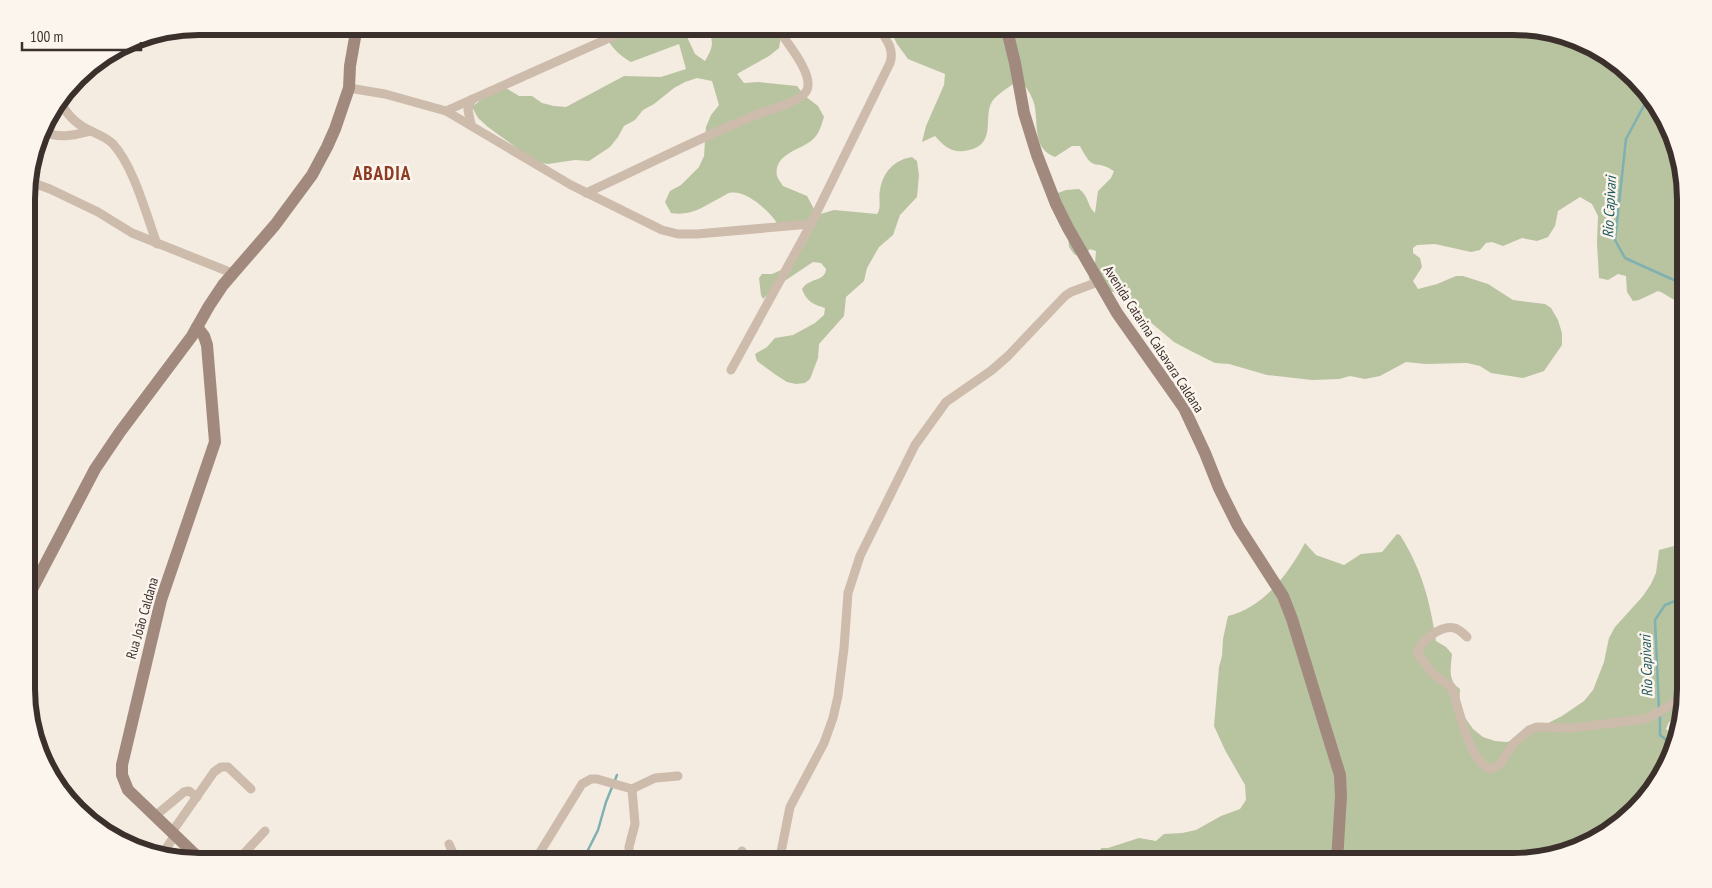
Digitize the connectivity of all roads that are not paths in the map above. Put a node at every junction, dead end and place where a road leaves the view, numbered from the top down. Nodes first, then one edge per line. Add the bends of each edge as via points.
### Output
1 (355, 35) edge
2 (615, 35) edge
3 (782, 35) edge
4 (883, 35) edge
5 (1008, 35) edge
6 (349, 88) junction
7 (472, 99) junction
8 (64, 107) edge
9 (446, 110) junction
10 (471, 124) junction
11 (91, 131) junction
12 (48, 134) edge
13 (35, 184) edge
14 (586, 193) junction
15 (810, 224) junction
16 (157, 244) junction
17 (232, 273) junction
18 (1098, 282) junction
19 (195, 332) junction
20 (731, 370) dead end
21 (35, 584) edge
22 (1467, 636) dead end
23 (1676, 701) edge
24 (678, 776) dead end
25 (251, 789) dead end
26 (632, 789) junction
27 (197, 797) junction
28 (156, 816) junction
29 (265, 831) dead end
30 (174, 834) junction
31 (449, 844) dead end
32 (165, 849) edge
33 (193, 853) edge
34 (244, 853) edge
35 (453, 853) edge
36 (540, 853) edge
37 (629, 853) edge
38 (781, 853) edge
39 (1338, 853) edge

1 - 6 street
2 - 7 street
3 - 14 street via 808,78 804,94
4 - 15 street via 891,48 890,63
5 - 18 street, Avenida Catarina Calsavara Caldana via 1024,113 1037,154 1056,204
6 - 9 street
6 - 17 street via 335,129 312,175
7 - 9 street
7 - 10 street via 468,110
8 - 11 street via 73,120
9 - 10 street
10 - 14 street
11 - 12 street via 60,136
11 - 16 street via 113,144 122,157
13 - 16 street
14 - 15 street via 662,230 678,234
15 - 20 street
16 - 17 street
17 - 19 street
18 - 38 street via 1064,296 1008,356 946,402 916,445 853,575 833,718 824,743 790,807
18 - 39 street, Avenida Catarina Calsavara Caldana via 1184,408 1238,526 1283,596 1340,775
19 - 21 street via 145,396 95,469
19 - 28 street, Rua João Caldana via 204,336 208,355 215,442 162,600 122,765 128,790
22 - 23 street via 1453,627 1448,628 1427,638 1418,654 1433,674 1450,686 1471,747 1487,768 1496,768 1521,736 1537,727 1572,728 1645,719
24 - 26 street via 656,778
25 - 27 street via 225,766 214,772
26 - 36 street via 597,780 586,781
26 - 37 street via 635,824
27 - 28 street via 189,791 184,792
27 - 30 street
28 - 30 street, Rua João Caldana
29 - 34 street
30 - 32 street
30 - 33 street, Rua João Caldana
31 - 35 street

